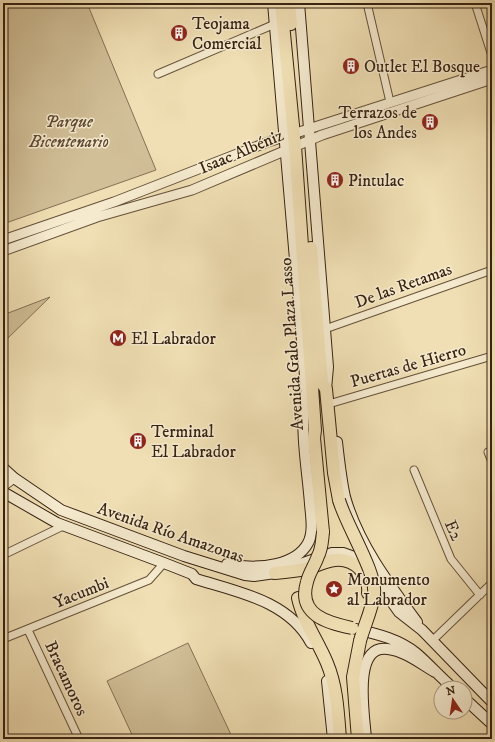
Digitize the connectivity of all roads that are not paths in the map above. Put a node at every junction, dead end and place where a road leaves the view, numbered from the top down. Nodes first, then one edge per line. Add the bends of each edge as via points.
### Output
1 (273, 3) edge
2 (281, 3) edge
3 (290, 3) edge
4 (299, 3) edge
5 (367, 3) edge
6 (475, 3) edge
7 (275, 24) junction
8 (492, 56) edge
9 (492, 70) edge
10 (158, 74) dead end
11 (492, 80) edge
12 (390, 102) junction
13 (297, 132) junction
14 (298, 144) junction
15 (96, 213) junction
16 (3, 240) edge
17 (3, 251) edge
18 (492, 270) edge
19 (325, 330) junction
20 (492, 356) edge
21 (328, 368) junction
22 (326, 389) junction
23 (306, 393) junction
24 (332, 403) junction
25 (314, 438) junction
26 (488, 452) dead end
27 (492, 462) edge
28 (3, 468) edge
29 (414, 470) dead end
30 (14, 478) junction
31 (3, 486) edge
32 (3, 492) edge
33 (63, 526) junction
34 (323, 532) junction
35 (167, 548) junction
36 (3, 555) edge
37 (164, 563) junction
38 (275, 573) junction
39 (492, 583) edge
40 (480, 595) junction
41 (352, 628) joint
42 (28, 630) junction
43 (422, 630) junction
44 (3, 639) edge
45 (360, 641) junction
46 (432, 641) junction
47 (435, 672) junction
48 (444, 680) edge
49 (490, 696) edge
50 (473, 706) edge
51 (492, 724) edge
52 (79, 739) edge
53 (333, 739) edge
54 (340, 739) edge
55 (358, 739) edge
56 (366, 739) edge

1 - 7 main road, Avenida Galo Plaza Lasso
2 - 13 main road, Avenida Galo Plaza Lasso
3 - 13 main road, Avenida Galo Plaza Lasso
4 - 13 main road, Avenida Galo Plaza Lasso
5 - 12 street
6 - 8 street
7 - 10 street
7 - 13 main road, Avenida Galo Plaza Lasso
9 - 12 street, Isaac Albéniz
11 - 14 street, Isaac Albéniz
12 - 13 street, Isaac Albéniz
13 - 14 main road, Avenida Galo Plaza Lasso
13 - 14 main road, Avenida Galo Plaza Lasso
13 - 15 street, Isaac Albéniz
14 - 15 street, Isaac Albéniz via 192,190
14 - 19 main road, Avenida Galo Plaza Lasso
14 - 22 main road, Avenida Galo Plaza Lasso via 322,384
14 - 23 main road, Avenida Galo Plaza Lasso
14 - 25 main road, Avenida Galo Plaza Lasso
15 - 16 street, Isaac Albéniz
15 - 17 street, Isaac Albéniz
18 - 19 street, De las Retamas
19 - 21 main road, Avenida Galo Plaza Lasso
20 - 24 street, Puertas de Hierro
21 - 22 main road, Avenida Galo Plaza Lasso
21 - 24 main road
22 - 45 main road, bridge via 339,500 374,585 373,601
23 - 25 main road, Avenida Galo Plaza Lasso via 310,431
23 - 35 main road via 304,410 312,524 308,542 302,552 283,562 254,567 238,566
24 - 43 main road via 341,474 352,516 387,582
25 - 34 main road
26 - 27 street
28 - 30 main road, Avenida Río Amazonas
29 - 40 street, E2 via 451,559
30 - 31 street
30 - 35 main road, Avenida Río Amazonas via 61,510
32 - 33 main road, Avenida Río Amazonas
33 - 36 street
33 - 37 main road, Avenida Río Amazonas
34 - 41 main road, bridge via 319,555 306,584 307,602 313,613 321,619
34 - 54 main road via 299,579 297,589 301,608 327,662 335,687
35 - 38 main road, Avenida Río Amazonas via 245,575
37 - 42 street, Yacumbi via 149,580
37 - 53 main road, Avenida Río Amazonas via 192,574 196,579 268,603 298,622 323,667 328,686
38 - 43 main road, Avenida Río Amazonas via 326,554 338,552 351,555 361,560 399,612
38 - 45 main road via 301,570 331,561 342,560 352,563 362,572 368,584 360,622
39 - 40 street
40 - 46 street
41 - 47 main road via 402,644 417,654
42 - 44 street, Yacumbi
42 - 52 street, Bracamoros
43 - 46 main road, Avenida Río Amazonas
45 - 55 main road via 353,677
46 - 49 main road, Avenida Río Amazonas
47 - 48 main road
47 - 56 main road via 406,655 389,649 378,650 370,655 363,675
50 - 51 main road

